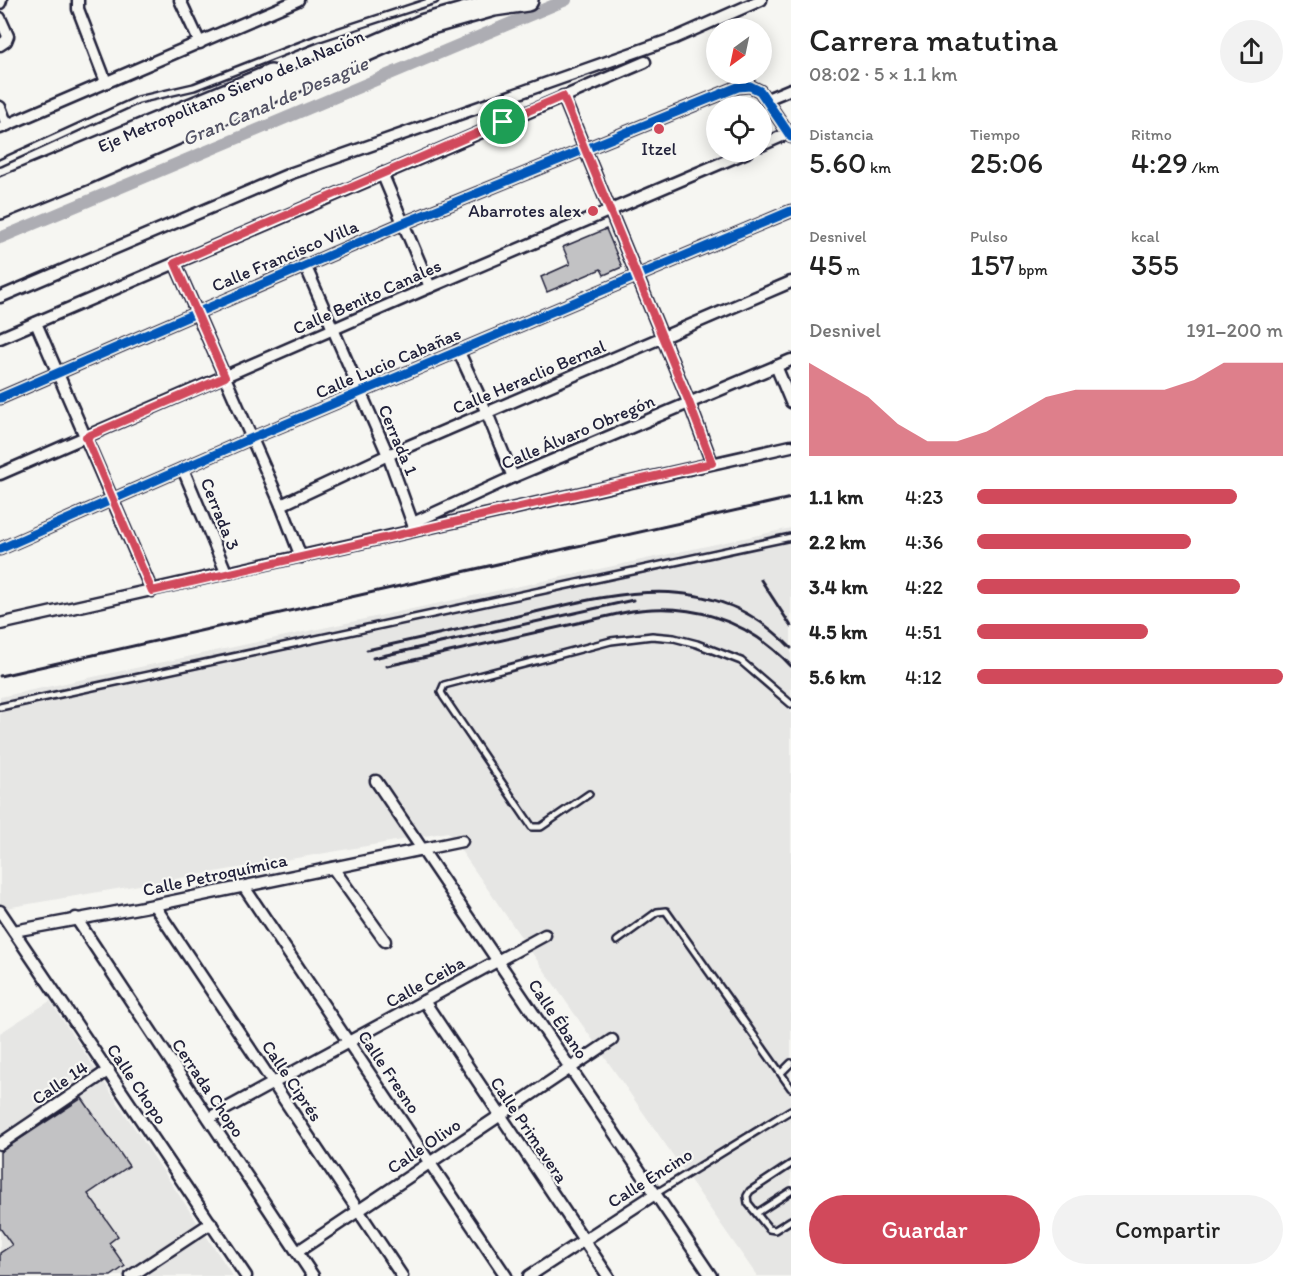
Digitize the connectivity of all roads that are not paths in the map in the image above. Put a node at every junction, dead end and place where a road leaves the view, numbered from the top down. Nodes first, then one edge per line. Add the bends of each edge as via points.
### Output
1 (78, 0) edge
2 (180, 0) edge
3 (296, 0) edge
4 (435, 0) edge
5 (464, 0) edge
6 (527, 0) edge
7 (761, 0) edge
8 (0, 18) edge
9 (200, 43) junction
10 (0, 45) edge
11 (645, 62) dead end
12 (106, 82) junction
13 (791, 88) edge
14 (563, 96) junction
15 (716, 96) edge
16 (764, 96) edge
17 (772, 97) edge
18 (706, 100) edge
19 (0, 107) edge
20 (772, 107) edge
21 (3, 127) edge
22 (790, 135) edge
23 (772, 141) edge
24 (584, 149) junction
25 (724, 162) edge
26 (0, 163) edge
27 (382, 173) junction
28 (0, 189) edge
29 (36, 193) junction
30 (0, 208) edge
31 (609, 211) junction
32 (791, 211) edge
33 (0, 214) edge
34 (404, 223) junction
35 (175, 263) junction
36 (305, 266) junction
37 (638, 277) junction
38 (791, 282) edge
39 (430, 287) junction
40 (0, 297) edge
41 (197, 312) junction
42 (36, 322) junction
43 (334, 329) junction
44 (0, 338) edge
45 (663, 338) junction
46 (458, 350) junction
47 (791, 360) edge
48 (776, 366) junction
49 (58, 372) junction
50 (225, 377) junction
51 (360, 393) junction
52 (0, 398) edge
53 (689, 402) junction
54 (791, 402) edge
55 (487, 413) junction
56 (86, 437) junction
57 (252, 438) junction
58 (791, 446) edge
59 (388, 455) junction
60 (712, 463) junction
61 (183, 469) junction
62 (0, 474) edge
63 (513, 477) junction
64 (113, 500) junction
65 (281, 505) junction
66 (414, 527) junction
67 (791, 537) edge
68 (0, 549) edge
69 (301, 557) junction
70 (226, 572) junction
71 (152, 591) junction
72 (0, 624) edge
73 (791, 704) edge
74 (0, 707) edge
75 (376, 781) dead end
76 (589, 794) dead end
77 (462, 842) dead end
78 (423, 849) junction
79 (333, 868) junction
80 (244, 887) junction
81 (154, 905) junction
82 (2, 916) edge
83 (76, 918) junction
84 (14, 931) junction
85 (545, 935) dead end
86 (385, 941) dead end
87 (617, 941) dead end
88 (499, 960) junction
89 (424, 1001) junction
90 (612, 1040) dead end
91 (349, 1042) junction
92 (791, 1063) edge
93 (571, 1067) junction
94 (109, 1070) junction
95 (781, 1073) junction
96 (274, 1083) junction
97 (791, 1088) edge
98 (791, 1110) edge
99 (499, 1115) junction
100 (209, 1118) junction
101 (0, 1144) edge
102 (430, 1162) junction
103 (791, 1164) edge
104 (791, 1191) edge
105 (655, 1194) junction
106 (358, 1210) junction
107 (757, 1213) junction
108 (791, 1220) edge
109 (211, 1223) junction
110 (584, 1240) junction
111 (297, 1252) junction
112 (131, 1276) edge
113 (246, 1276) edge
114 (313, 1276) edge
115 (402, 1276) edge
116 (506, 1276) edge
117 (529, 1276) edge
118 (608, 1276) edge
119 (711, 1276) edge

1 - 12 street
2 - 9 street
3 - 9 street
4 - 26 lane via 319,38 194,87 138,100
5 - 28 highway, Eje Metropolitano Siervo de la Nación via 417,13
6 - 29 highway, Eje Metropolitano Siervo de la Nación via 424,25
7 - 40 street via 675,38 292,173
8 - 10 street via 8,36
9 - 12 street
11 - 14 street
12 - 21 street
13 - 17 street
14 - 24 street
14 - 27 street
15 - 16 street, Calle Francisco Villa via 750,86
18 - 24 street, Calle Francisco Villa
19 - 21 street
20 - 22 street
22 - 23 street
24 - 31 street
24 - 34 street, Calle Francisco Villa
25 - 31 street, Calle Benito Canales
27 - 34 street
27 - 35 street
29 - 30 highway, Eje Metropolitano Siervo de la Nación
29 - 33 highway
31 - 37 street
31 - 39 street, Calle Benito Canales
32 - 37 street, Calle Lucio Cabañas
34 - 36 street, Calle Francisco Villa
34 - 39 street
35 - 41 street
35 - 42 street
36 - 41 street, Calle Francisco Villa
36 - 43 street, Cerrada 1
37 - 45 street
37 - 46 street, Calle Lucio Cabañas
38 - 45 street, Calle Heraclio Bernal
39 - 43 street, Calle Benito Canales
41 - 49 street, Calle Francisco Villa
41 - 50 street
42 - 44 street
42 - 49 street
43 - 50 street, Calle Benito Canales
43 - 51 street, Cerrada 1
45 - 53 street
45 - 55 street, Calle Heraclio Bernal
46 - 51 street, Calle Lucio Cabañas
46 - 55 street
47 - 48 street, Calle Álvaro Obregón
48 - 53 street, Calle Álvaro Obregón
48 - 54 street
49 - 52 street, Calle Francisco Villa
49 - 56 street
50 - 56 street, Calle Benito Canales
50 - 57 street
51 - 57 street, Calle Lucio Cabañas
51 - 59 street, Cerrada 1
53 - 60 street
53 - 63 street, Calle Álvaro Obregón
55 - 59 street, Calle Heraclio Bernal
55 - 63 street
56 - 62 street, Calle Benito Canales
56 - 64 street
57 - 61 street, Calle Lucio Cabañas
57 - 65 street
58 - 60 street
59 - 65 street, Calle Heraclio Bernal
59 - 66 street, Cerrada 1
60 - 66 street
61 - 64 street, Calle Lucio Cabañas
61 - 70 street, Cerrada 3
63 - 66 street, Calle Álvaro Obregón
64 - 68 street, Calle Lucio Cabañas
64 - 71 street
65 - 69 street
66 - 69 street
67 - 74 lane
69 - 70 street
70 - 71 street
71 - 72 street
73 - 76 lane via 741,661 697,644 652,636 611,641 444,685 443,696 532,827 541,827
75 - 78 street, Calle Ébano
77 - 78 street, Calle Petroquímica
78 - 79 street, Calle Petroquímica
78 - 88 street, Calle Ébano
79 - 80 street, Calle Petroquímica
79 - 86 street
80 - 81 street, Calle Petroquímica
80 - 91 street, Calle Fresno
81 - 83 street, Calle Petroquímica
81 - 96 street, Calle Ciprés
82 - 84 street, Calle Chopo
83 - 84 street, Calle Petroquímica
83 - 100 street, Cerrada Chopo
84 - 94 street, Calle Chopo
85 - 88 street, Calle Ceiba
87 - 95 lane via 657,912 666,911
88 - 89 street, Calle Ceiba
88 - 93 street, Calle Ébano
89 - 91 street, Calle Ceiba
89 - 99 street, Calle Primavera
90 - 93 street, Calle Olivo
91 - 96 street, Calle Ceiba
91 - 102 street, Calle Fresno
92 - 95 lane
93 - 99 street, Calle Olivo
93 - 105 street, Calle Ébano
94 - 101 street, Calle 14
94 - 109 street, Calle Chopo
95 - 97 lane
96 - 100 street, Calle Ceiba
96 - 106 street, Calle Ciprés
98 - 105 lane, Calle Encino
99 - 102 street, Calle Olivo
99 - 110 street, Calle Primavera
100 - 111 street, Cerrada Chopo
102 - 106 street, Calle Olivo
102 - 116 street, Calle Fresno
103 - 107 lane via 748,1193 747,1200
104 - 107 lane
105 - 110 street, Calle Encino
105 - 119 street, Calle Ébano
106 - 111 street, Calle Olivo
106 - 115 street, Calle Ciprés
107 - 108 lane via 772,1230
109 - 112 street
109 - 113 street, Calle Chopo
110 - 117 street, Calle Encino
110 - 118 street, Calle Primavera
111 - 114 street, Cerrada Chopo

